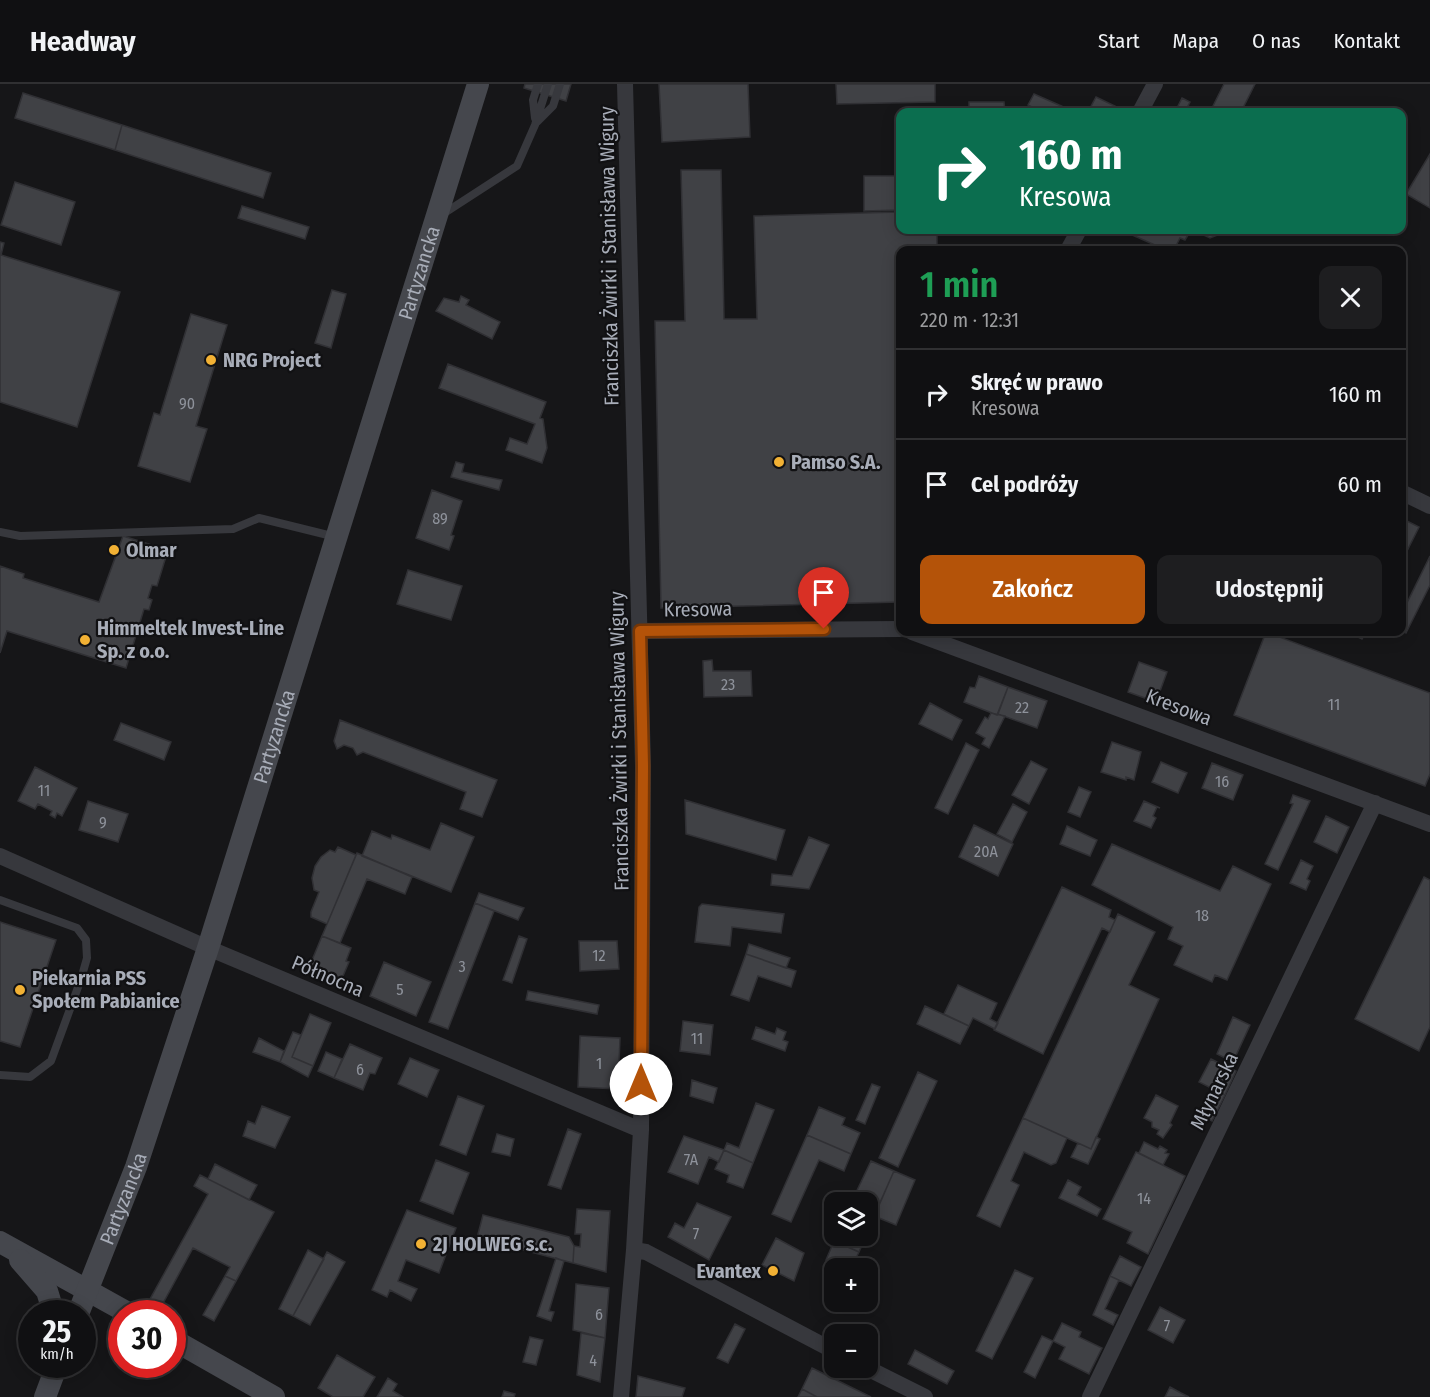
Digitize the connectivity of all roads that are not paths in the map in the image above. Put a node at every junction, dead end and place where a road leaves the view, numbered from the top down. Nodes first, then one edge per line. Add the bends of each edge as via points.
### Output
1 (478, 84) edge
2 (538, 84) edge
3 (548, 84) edge
4 (560, 84) edge
5 (626, 84) edge
6 (1155, 84) edge
7 (1142, 108) edge
8 (535, 125) junction
9 (435, 219) junction
10 (1406, 494) edge
11 (1430, 506) edge
12 (0, 532) edge
13 (336, 537) junction
14 (896, 629) edge
15 (640, 631) junction
16 (923, 636) edge
17 (1376, 803) junction
18 (1430, 824) edge
19 (0, 856) edge
20 (0, 900) edge
21 (208, 948) junction
22 (0, 1075) edge
23 (641, 1130) junction
24 (0, 1243) edge
25 (634, 1250) junction
26 (87, 1290) junction
27 (50, 1300) edge
28 (83, 1300) edge
29 (108, 1302) edge
30 (824, 1346) edge
31 (186, 1347) edge
32 (878, 1374) edge
33 (49, 1378) edge
34 (52, 1378) edge
35 (46, 1394) edge
36 (274, 1397) edge
37 (621, 1397) edge
38 (925, 1397) edge
39 (1090, 1397) edge

1 - 9 main road, Partyzancka
2 - 8 lane via 533,100
3 - 8 lane
4 - 8 lane via 553,106
5 - 15 street, Franciszka Żwirki i Stanisława Wigury
6 - 7 street
8 - 9 lane via 517,166
9 - 13 main road, Partyzancka
10 - 11 street
12 - 13 lane via 20,536 233,529 259,518
13 - 21 main road, Partyzancka
14 - 15 street, Kresowa
15 - 23 street, Franciszka Żwirki i Stanisława Wigury
16 - 17 street, Kresowa
17 - 18 street, Kresowa
17 - 39 street, Młynarska
19 - 21 street, Północna
20 - 22 lane via 77,928 86,940 87,958 51,1061 30,1077
21 - 23 street, Północna
21 - 26 main road, Partyzancka via 136,1167
23 - 25 street, Franciszka Żwirki i Stanisława Wigury
24 - 26 main road
24 - 27 main road via 39,1278
25 - 30 street via 646,1252
25 - 37 street, Franciszka Żwirki i Stanisława Wigury
26 - 28 main road, Partyzancka
26 - 29 main road
31 - 36 main road
32 - 38 street
33 - 35 main road
34 - 35 main road

